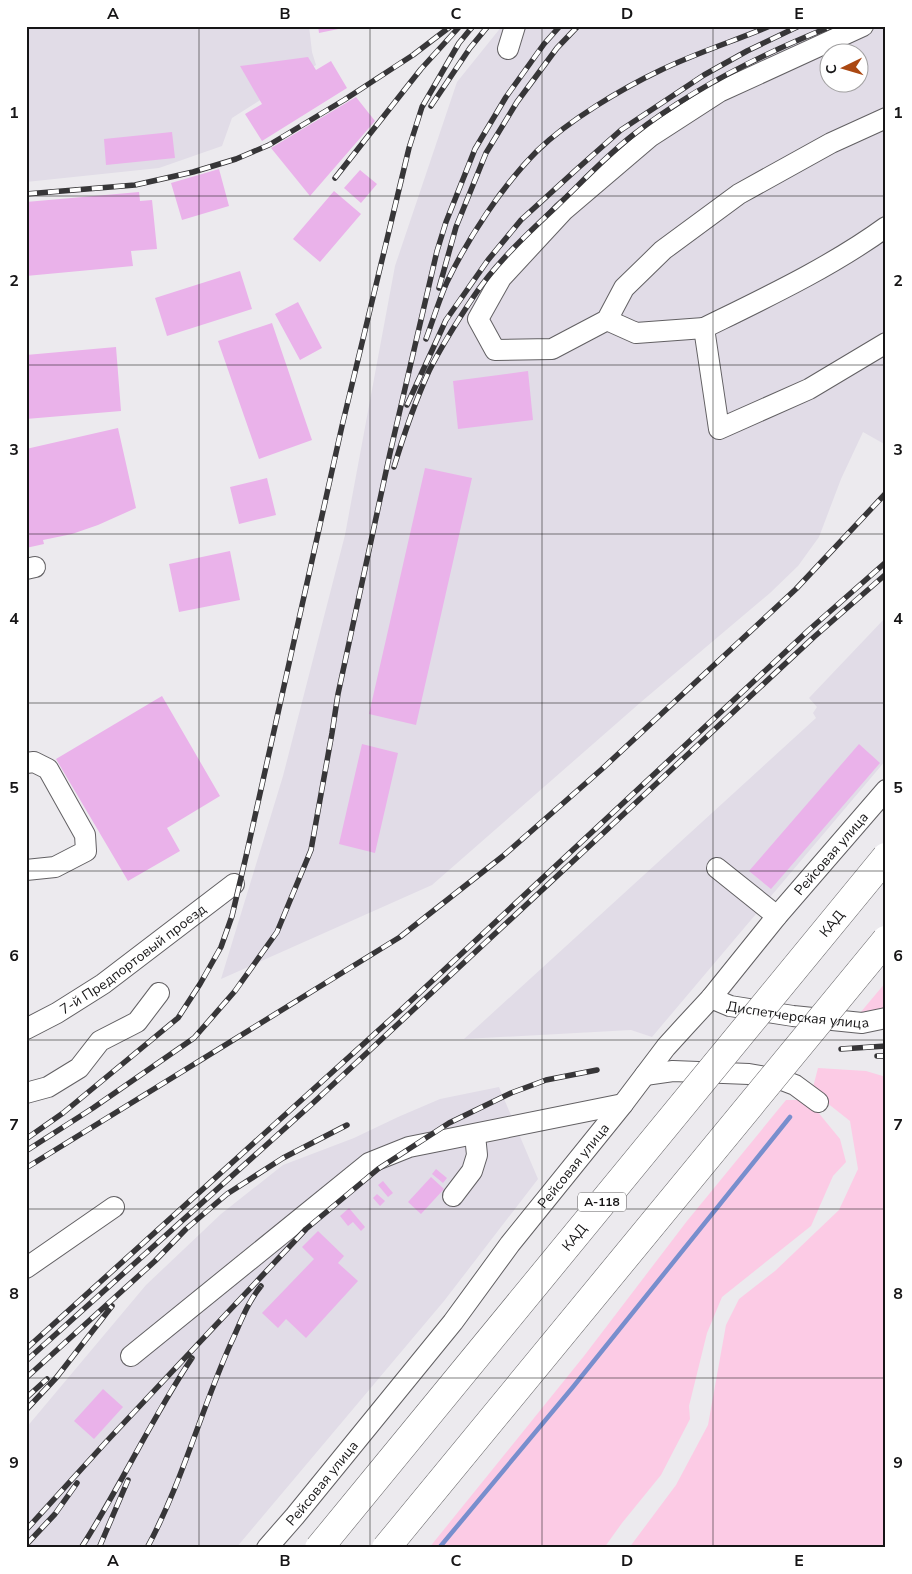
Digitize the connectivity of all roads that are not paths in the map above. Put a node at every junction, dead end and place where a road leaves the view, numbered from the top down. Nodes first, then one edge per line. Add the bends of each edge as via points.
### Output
1 (515, 26) edge
2 (864, 26) edge
3 (508, 49) dead end
4 (886, 118) edge
5 (886, 227) edge
6 (607, 320) junction
7 (704, 328) junction
8 (886, 343) edge
9 (26, 763) edge
10 (886, 790) edge
11 (886, 856) edge
12 (717, 868) dead end
13 (26, 870) edge
14 (234, 884) dead end
15 (777, 916) junction
16 (886, 940) edge
17 (159, 993) dead end
18 (712, 998) junction
19 (886, 1018) edge
20 (26, 1029) edge
21 (645, 1075) junction
22 (26, 1093) edge
23 (818, 1102) dead end
24 (623, 1104) junction
25 (475, 1135) junction
26 (453, 1196) dead end
27 (114, 1207) dead end
28 (26, 1268) edge
29 (131, 1356) dead end
30 (267, 1548) edge
31 (319, 1548) edge
32 (386, 1548) edge

1 - 3 street
2 - 6 street via 719,92 651,136 563,211 501,278 478,319 495,350 552,349
4 - 6 street via 831,143 739,194 663,250 624,288
5 - 7 street via 772,294
6 - 7 street via 636,333
7 - 8 street via 720,429 809,389
9 - 13 street via 34,762 48,769 85,835 86,851 55,866
10 - 15 street, Рейсовая улица
11 - 31 highway, КАД / А-118, bridge
12 - 15 street
14 - 20 street, 7-й Предпортовый проезд via 104,984
15 - 18 street, Рейсовая улица
16 - 32 highway, bridge
17 - 22 street via 137,1022 100,1041 79,1068 48,1087
18 - 19 street, Диспетчерская улица via 730,1006 801,1017 862,1023
18 - 21 street, Рейсовая улица
21 - 23 street via 673,1072 749,1074 795,1085
21 - 24 street, Рейсовая улица
24 - 25 street
24 - 30 street, Рейсовая улица via 510,1244 453,1322
25 - 26 street via 477,1155 472,1170
25 - 29 street via 409,1148 369,1163
27 - 28 street

